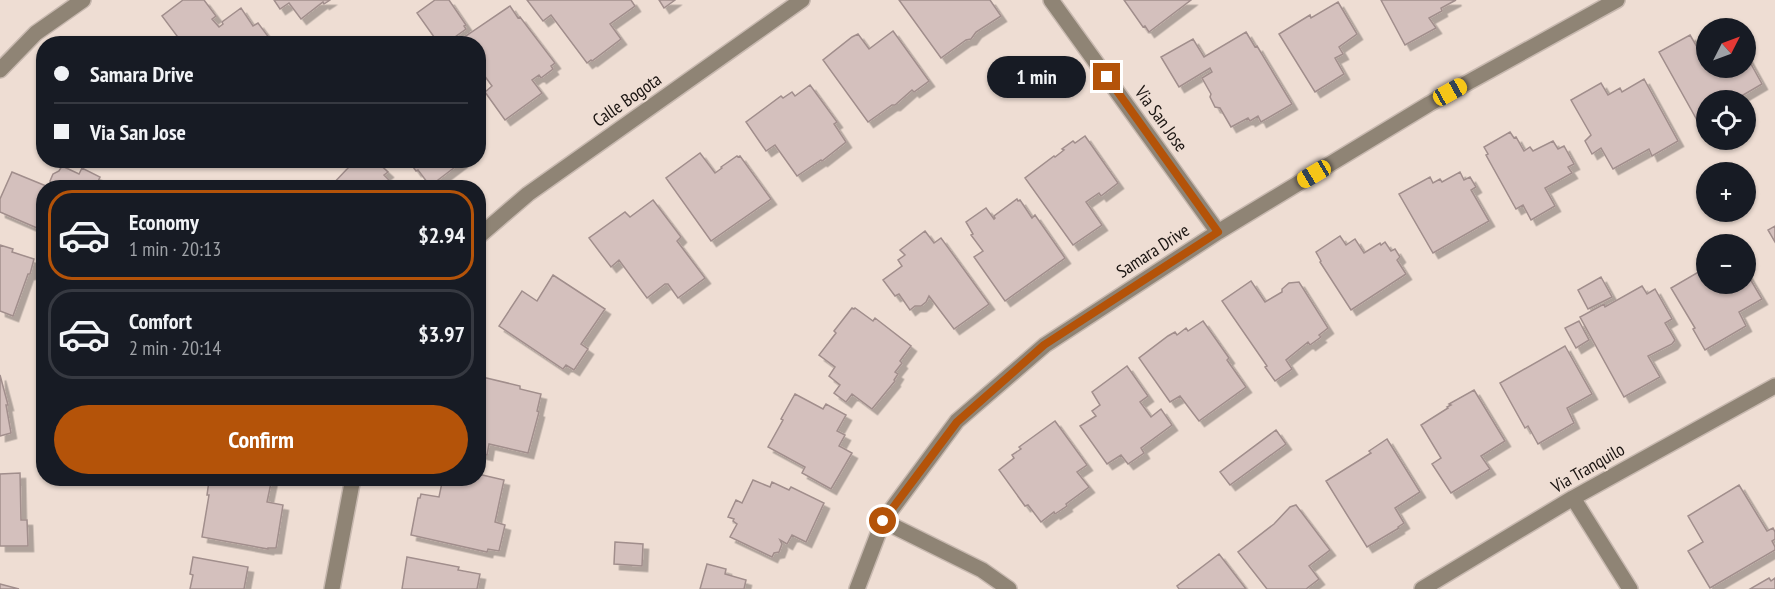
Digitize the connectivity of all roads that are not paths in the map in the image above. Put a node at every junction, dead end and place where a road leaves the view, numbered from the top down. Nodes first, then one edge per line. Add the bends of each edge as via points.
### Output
1 (83, 0) edge
2 (802, 0) edge
3 (1051, 0) edge
4 (1617, 0) edge
5 (0, 70) edge
6 (486, 230) edge
7 (1218, 232) junction
8 (1775, 386) edge
9 (351, 486) edge
10 (1573, 498) junction
11 (883, 521) junction
12 (332, 589) edge
13 (857, 589) edge
14 (1009, 589) edge
15 (1422, 589) edge
16 (1630, 589) edge

1 - 5 street via 36,33
2 - 6 street, Calle Bogota via 528,194
3 - 7 street, Via San Jose
4 - 7 street, Samara Drive via 1430,104
7 - 11 street, Samara Drive via 1044,345 957,422
8 - 10 street, Via Tranquilo
9 - 12 street
10 - 15 street, Via Tranquilo
10 - 16 street
11 - 13 street, Samara Drive
11 - 14 street via 982,570

